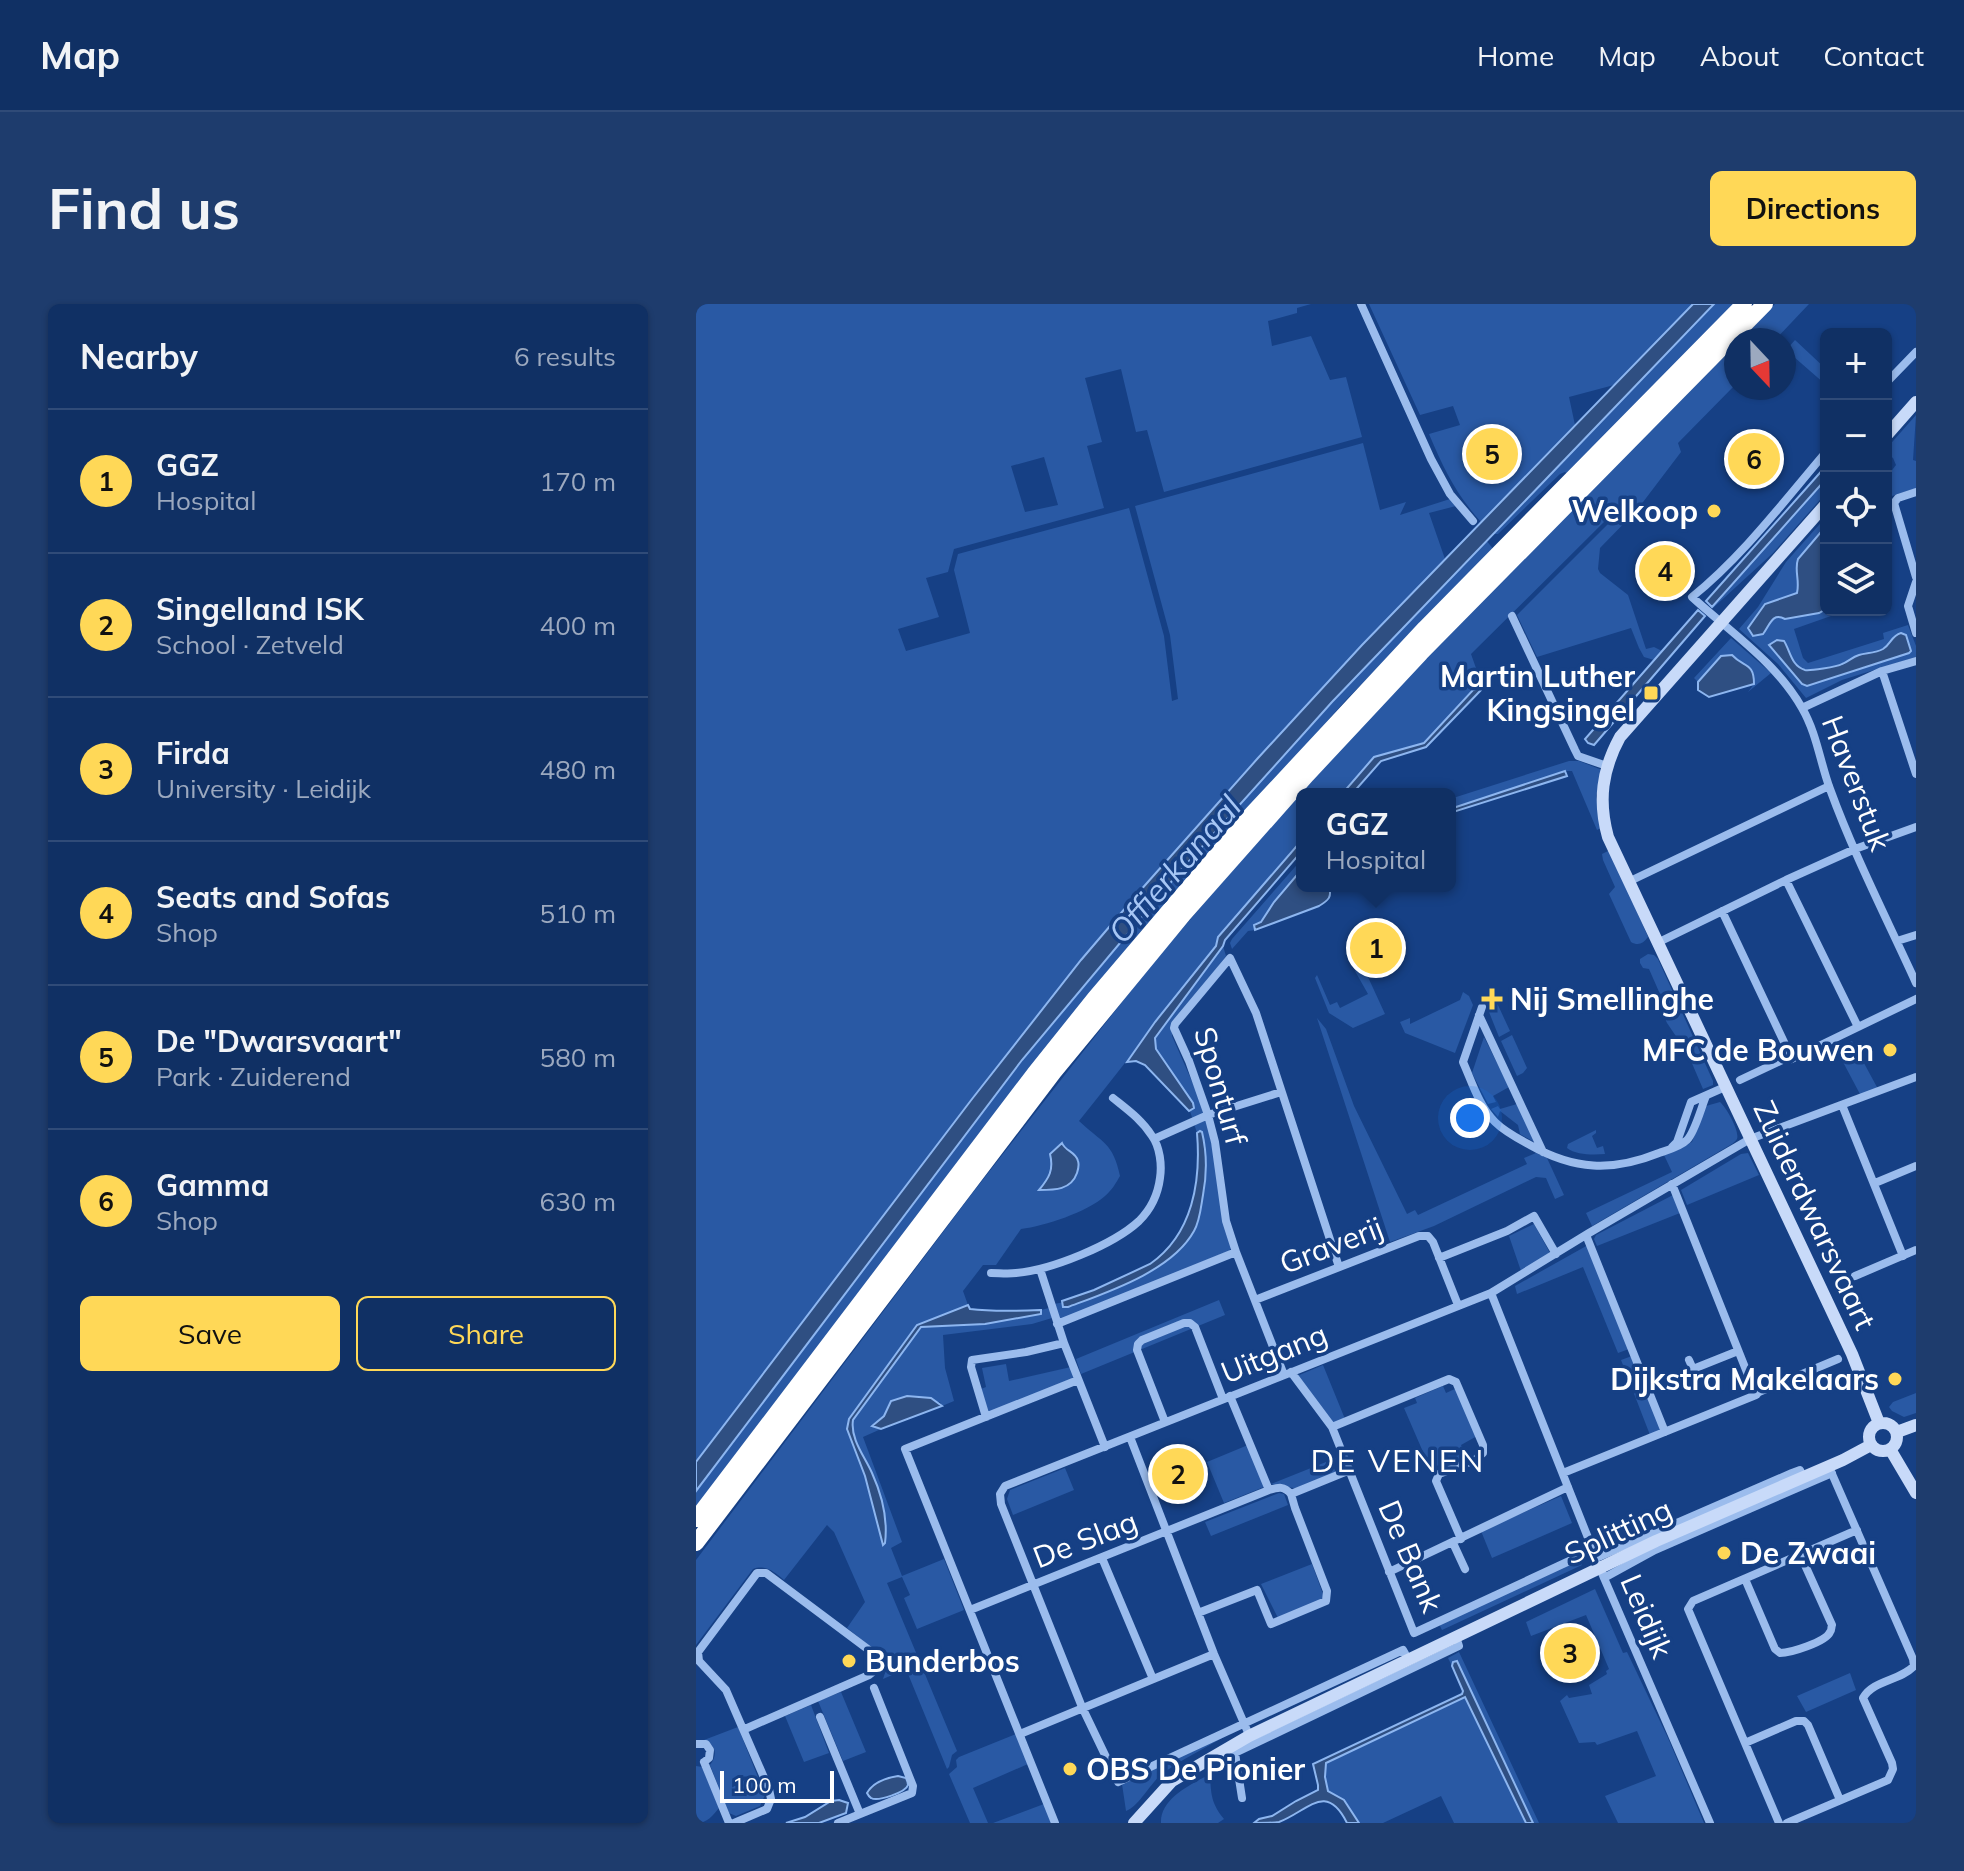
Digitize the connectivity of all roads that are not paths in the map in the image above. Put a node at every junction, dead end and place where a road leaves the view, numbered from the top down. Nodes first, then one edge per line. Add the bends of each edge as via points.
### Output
1 (1361, 304) edge
2 (1744, 304) edge
3 (1765, 304) edge
4 (1916, 352) edge
5 (1892, 377) edge
6 (1916, 402) edge
7 (1892, 429) edge
8 (1820, 459) edge
9 (1916, 492) edge
10 (1820, 511) edge
11 (1470, 518) dead end
12 (1914, 564) edge
13 (1916, 580) edge
14 (1512, 616) dead end
15 (1722, 622) junction
16 (1916, 633) edge
17 (1916, 661) edge
18 (1882, 671) junction
19 (1802, 708) junction
20 (1607, 766) junction
21 (1916, 774) edge
22 (1829, 786) junction
23 (1916, 827) edge
24 (1855, 849) junction
25 (1786, 880) junction
26 (1628, 882) junction
27 (1722, 911) junction
28 (1916, 935) edge
29 (1897, 941) junction
30 (1657, 943) junction
31 (1916, 983) edge
32 (1916, 999) edge
33 (1858, 1027) junction
34 (1791, 1057) junction
35 (1916, 1077) edge
36 (1740, 1080) dead end
37 (1725, 1087) junction
38 (1281, 1092) junction
39 (1113, 1098) dead end
40 (1701, 1100) junction
41 (1842, 1105) junction
42 (1208, 1115) junction
43 (1154, 1139) junction
44 (1750, 1139) junction
45 (1671, 1148) junction
46 (1544, 1152) junction
47 (1916, 1166) edge
48 (1875, 1183) junction
49 (1672, 1184) junction
50 (1586, 1235) junction
51 (1916, 1250) edge
52 (1236, 1252) junction
53 (1556, 1254) junction
54 (1903, 1256) junction
55 (1439, 1258) junction
56 (1339, 1267) junction
57 (1040, 1269) junction
58 (991, 1273) dead end
59 (1855, 1276) dead end
60 (1491, 1293) junction
61 (1255, 1300) junction
62 (1458, 1305) junction
63 (1057, 1324) junction
64 (1064, 1343) junction
65 (1738, 1351) junction
66 (1838, 1359) dead end
67 (1689, 1360) dead end
68 (1288, 1374) junction
69 (1078, 1380) junction
70 (1756, 1395) junction
71 (1226, 1398) junction
72 (986, 1417) junction
73 (1165, 1422) junction
74 (1879, 1423) junction
75 (1916, 1425) edge
76 (1332, 1427) junction
77 (1665, 1432) junction
78 (1897, 1432) junction
79 (1130, 1437) junction
80 (1871, 1445) junction
81 (1105, 1447) junction
82 (1890, 1449) junction
83 (1350, 1470) junction
84 (1830, 1470) junction
85 (1563, 1473) junction
86 (1568, 1487) junction
87 (1269, 1490) junction
88 (1916, 1493) edge
89 (1291, 1494) junction
90 (696, 1519) edge
91 (1857, 1530) junction
92 (1167, 1533) junction
93 (1457, 1541) junction
94 (696, 1543) edge
95 (1800, 1554) junction
96 (1102, 1558) junction
97 (1598, 1563) junction
98 (1465, 1569) dead end
99 (1389, 1572) junction
100 (1745, 1579) junction
101 (1033, 1585) junction
102 (970, 1610) junction
103 (1198, 1613) junction
104 (1456, 1637) junction
105 (1214, 1654) junction
106 (1153, 1679) junction
107 (874, 1688) dead end
108 (1082, 1707) junction
109 (820, 1717) dead end
110 (745, 1729) junction
111 (1019, 1731) junction
112 (1249, 1735) junction
113 (1745, 1743) junction
114 (696, 1744) edge
115 (700, 1762) edge
116 (1242, 1798) dead end
117 (1840, 1800) junction
118 (860, 1814) junction
119 (1148, 1817) edge
120 (731, 1823) edge
121 (838, 1823) edge
122 (1055, 1823) edge
123 (1134, 1823) edge
124 (1710, 1823) edge
125 (1779, 1823) edge
126 (1787, 1823) edge

1 - 11 street via 1431,459
2 - 90 highway via 1425,628 1248,818 1034,1074
3 - 94 highway via 1421,653 1184,914 1054,1072
4 - 5 street
6 - 7 street
8 - 15 street via 1692,597
9 - 12 street via 1894,503
10 - 15 street
12 - 13 street
13 - 16 street via 1908,606
14 - 20 street via 1578,756
15 - 19 street, Haverstuk via 1776,671
15 - 20 street, Zuiderdwarsvaart via 1620,737
17 - 18 street
18 - 19 street
18 - 21 street
19 - 22 street, Haverstuk
20 - 26 street, Zuiderdwarsvaart via 1602,784 1605,827
22 - 24 street, Haverstuk
22 - 26 street
23 - 24 street
24 - 25 street
24 - 29 street, Haverstuk
25 - 27 street
25 - 33 street
26 - 30 street, Zuiderdwarsvaart
27 - 30 street
27 - 34 street
28 - 29 street
29 - 31 street, Haverstuk
30 - 37 street, Zuiderdwarsvaart
32 - 33 street
33 - 34 street
34 - 36 street
35 - 41 street, Uitgang
37 - 40 street
37 - 44 street, Zuiderdwarsvaart
38 - 42 street
38 - 42 street, Sponturf via 1256,1013 1230,958 1175,1024
38 - 56 street
39 - 43 street
40 - 45 street via 1689,1137
40 - 45 street via 1691,1102
41 - 44 street, Uitgang
41 - 48 street
42 - 43 street
42 - 52 street, Sponturf
43 - 57 street via 1160,1158 1158,1191 1139,1220 1081,1255
44 - 49 street, Uitgang
44 - 74 street, Zuiderdwarsvaart
45 - 46 street via 1642,1160 1597,1166
46 - 46 street via 1481,1011 1463,1062 1493,1120
47 - 48 street
48 - 54 street
49 - 50 street, Uitgang
49 - 65 street
50 - 53 street, Uitgang
50 - 77 street
51 - 54 street
52 - 61 street, Sponturf
52 - 63 street
53 - 55 street via 1534,1216
53 - 60 street, Uitgang
54 - 59 street
55 - 56 street, Graverij via 1428,1236 1419,1236
55 - 62 street
56 - 61 street, Graverij
57 - 58 street
57 - 63 street
60 - 62 street, Uitgang
60 - 85 street, Leidijk
61 - 68 street, Graverij
62 - 68 street, Uitgang
63 - 64 street
64 - 69 street
64 - 72 street via 972,1360
65 - 67 street via 1693,1369
65 - 70 street
66 - 70 street
68 - 71 street, Uitgang
68 - 76 street, De Bank
69 - 72 street
69 - 81 street
70 - 77 street
71 - 73 street, Uitgang
71 - 73 street via 1195,1327 1184,1323 1138,1344
71 - 87 street
72 - 102 street via 905,1449
73 - 79 street, Uitgang
74 - 78 street via 1890,1424
74 - 80 street via 1868,1434
75 - 78 street
76 - 83 street, De Bank
76 - 93 street via 1449,1379 1456,1382 1483,1445 1475,1460 1439,1474 1436,1481
77 - 85 street
78 - 82 street
79 - 81 street, Uitgang
79 - 92 street
80 - 82 street via 1879,1451
80 - 84 street, Splitting
81 - 101 street, Uitgang via 1005,1486 1000,1494
82 - 88 street
83 - 89 street
83 - 99 street, De Bank
84 - 91 street
84 - 97 street, Splitting via 1655,1550
84 - 97 street, Splitting via 1802,1473
85 - 86 street, Leidijk
86 - 93 street
86 - 97 street, Leidijk
87 - 89 street via 1285,1488
87 - 92 street, De Slag
89 - 103 street via 1327,1591 1326,1601 1271,1624 1257,1590
91 - 95 street
91 - 117 street via 1914,1666 1869,1689 1863,1698 1893,1769 1888,1780
92 - 96 street, De Slag
92 - 103 street
93 - 98 street
93 - 99 street
95 - 100 street
95 - 100 street via 1832,1625 1825,1637 1780,1653
96 - 101 street, De Slag
96 - 106 street
97 - 99 street, De Bank via 1414,1633
97 - 104 street, Splitting
97 - 124 street, Leidijk
100 - 113 street via 1693,1601 1688,1609
101 - 102 street, De Slag
101 - 108 street
102 - 111 street
103 - 105 street
104 - 112 street, Splitting via 1405,1655
104 - 112 street, Splitting via 1459,1646
105 - 106 street
105 - 112 street
106 - 108 street
107 - 118 street via 913,1786 912,1793
108 - 111 street
108 - 112 street, Splitting via 1118,1782
109 - 118 street
110 - 110 street via 726,1690 699,1661 698,1652 757,1573 766,1573 877,1656 879,1663 869,1675
110 - 120 street via 771,1799 767,1809
111 - 122 street
112 - 116 street via 1235,1753
112 - 119 street, Splitting via 1172,1781 1157,1796
113 - 117 street via 1804,1721
113 - 125 street
114 - 115 street via 710,1750 709,1758
115 - 120 street
117 - 126 street
118 - 121 street
119 - 123 street, Splitting

